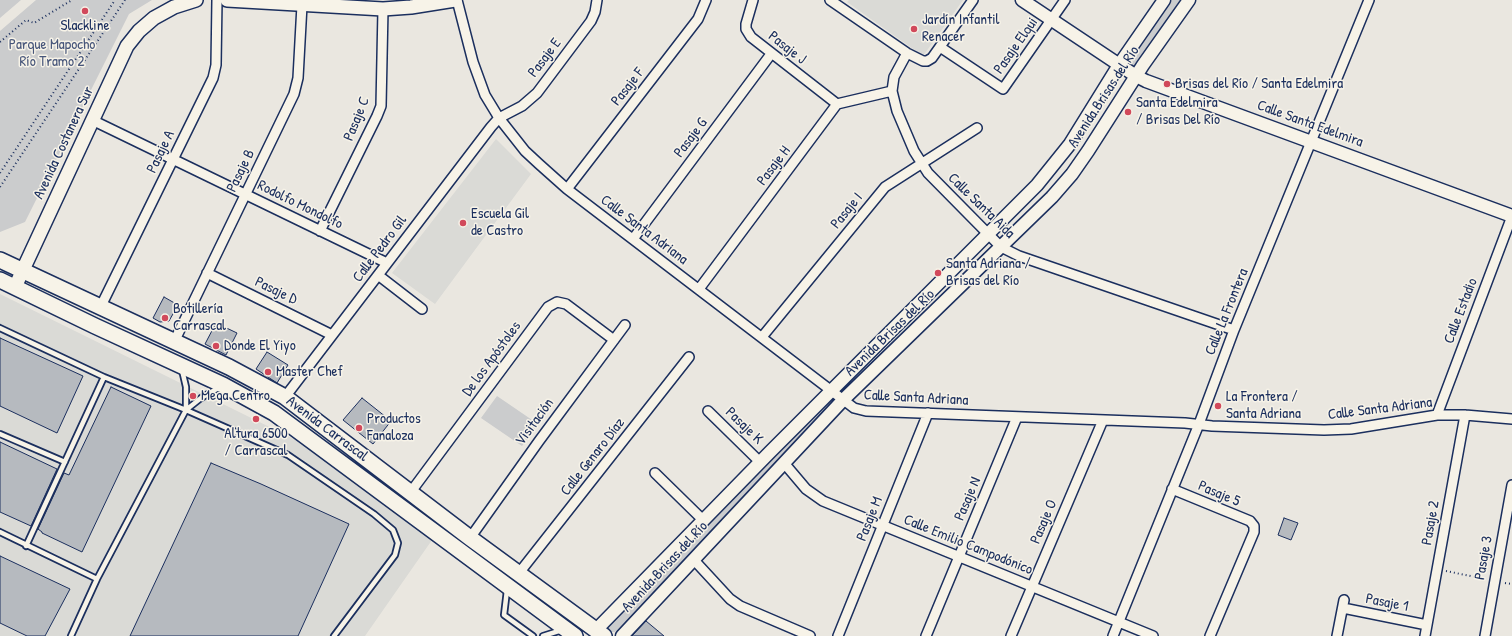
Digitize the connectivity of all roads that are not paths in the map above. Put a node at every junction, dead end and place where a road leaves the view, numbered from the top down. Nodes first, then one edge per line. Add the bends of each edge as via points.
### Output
1 (196, 0) edge
2 (217, 0) edge
3 (227, 0) edge
4 (456, 0) edge
5 (597, 0) edge
6 (706, 0) edge
7 (753, 0) edge
8 (830, 0) edge
9 (973, 0) edge
10 (1022, 0) edge
11 (1065, 0) edge
12 (1164, 0) edge
13 (1189, 0) edge
14 (1369, 0) edge
15 (302, 5) junction
16 (383, 9) junction
17 (1051, 20) junction
18 (940, 47) junction
19 (907, 53) junction
20 (771, 54) junction
21 (1119, 65) junction
22 (1136, 76) junction
23 (892, 92) junction
24 (837, 104) junction
25 (499, 118) junction
26 (92, 120) junction
27 (976, 128) dead end
28 (1311, 142) junction
29 (173, 159) junction
30 (921, 164) junction
31 (567, 189) junction
32 (245, 195) junction
33 (1512, 216) edge
34 (320, 231) junction
35 (987, 234) junction
36 (633, 239) junction
37 (1001, 247) junction
38 (0, 260) edge
39 (387, 263) junction
40 (23, 270) junction
41 (207, 273) junction
42 (378, 275) junction
43 (0, 280) edge
44 (15, 287) junction
45 (699, 289) junction
46 (100, 308) junction
47 (422, 309) dead end
48 (625, 325) dead end
49 (0, 328) edge
50 (1234, 330) junction
51 (332, 335) junction
52 (762, 337) junction
53 (614, 340) junction
54 (174, 342) junction
55 (689, 358) dead end
56 (180, 365) junction
57 (104, 377) junction
58 (223, 386) junction
59 (832, 390) junction
60 (285, 396) junction
61 (843, 400) junction
62 (186, 410) junction
63 (708, 411) dead end
64 (928, 413) junction
65 (1436, 415) junction
66 (1465, 415) junction
67 (1017, 417) junction
68 (1512, 419) edge
69 (1103, 420) junction
70 (1199, 424) junction
71 (0, 434) edge
72 (65, 462) junction
73 (760, 462) junction
74 (784, 463) junction
75 (654, 473) dead end
76 (1512, 485) edge
77 (1172, 489) junction
78 (410, 493) junction
79 (703, 520) junction
80 (882, 526) junction
81 (0, 532) edge
82 (470, 538) junction
83 (26, 546) junction
84 (959, 557) junction
85 (694, 560) junction
86 (519, 573) junction
87 (97, 579) junction
88 (507, 586) junction
89 (1032, 586) junction
90 (1118, 622) junction
91 (1427, 625) junction
92 (570, 633) edge
93 (600, 633) edge
94 (71, 636) edge
95 (334, 636) edge
96 (533, 636) edge
97 (543, 636) edge
98 (622, 636) edge
99 (810, 636) edge
100 (838, 636) edge
101 (926, 636) edge
102 (1011, 636) edge
103 (1113, 636) edge
104 (1153, 636) edge
105 (1210, 636) edge
106 (1338, 636) edge
107 (1425, 636) edge
108 (1484, 636) edge

1 - 26 main road, Avenida Costanera Sur via 164,12 132,38
2 - 29 street, Pasaje A via 214,74
3 - 15 main road
4 - 16 main road
4 - 25 street, Calle Santa Adriana via 485,95
5 - 25 street, Pasaje E via 591,21 537,93 522,106
6 - 31 street, Pasaje F via 698,19
7 - 20 street, Pasaje J via 746,19 746,29 751,37
8 - 19 street
9 - 18 street
10 - 17 street, Calle Santa Edelmira
11 - 17 street, Pasaje Elqui
12 - 21 street, Avenida Brisas del Río
13 - 22 street, Avenida Brisas del Río
14 - 28 street, Calle La Frontera
15 - 16 main road
15 - 32 street, Pasaje B via 296,89
16 - 34 street, Pasaje C via 380,106
17 - 18 street, Pasaje Elqui via 1003,88
17 - 21 street, Calle Santa Edelmira
18 - 19 street via 927,61
19 - 23 street, Calle Santa Aida via 894,77
20 - 24 street, Pasaje J
20 - 36 street, Pasaje G
21 - 22 street, Calle Santa Edelmira
21 - 35 street, Avenida Brisas del Río via 1070,144 1053,166
22 - 28 street, Calle Santa Edelmira
22 - 37 street, Avenida Brisas del Río via 1072,174
23 - 24 street
23 - 30 street, Calle Santa Aida via 897,111
24 - 45 street, Pasaje H
25 - 31 street, Calle Santa Adriana via 525,151
25 - 39 street, Calle Pedro Gil
26 - 29 street, Rodolfo Mondolfo
26 - 40 main road, Avenida Costanera Sur
27 - 30 street, Pasaje I
28 - 33 street, Calle Santa Edelmira
28 - 50 street, Calle La Frontera
29 - 32 street, Rodolfo Mondolfo
29 - 46 street, Pasaje A
30 - 35 street, Calle Santa Aida
30 - 52 street, Pasaje I via 880,192
31 - 36 street, Calle Santa Adriana
32 - 34 street, Rodolfo Mondolfo
32 - 41 street, Pasaje B
33 - 65 street, Calle Estadio
34 - 39 street, Rodolfo Mondolfo
35 - 37 street, Calle Santa Aida
35 - 59 street, Avenida Brisas del Río
36 - 45 street, Calle Santa Adriana
37 - 50 street, Calle Santa Aida via 1019,256
37 - 61 street, Avenida Brisas del Río
38 - 40 main road, Avenida Carrascal
39 - 42 street, Calle Pedro Gil
40 - 44 main road, Avenida Costanera Sur
40 - 46 main road, Avenida Carrascal
41 - 51 street, Pasaje D
41 - 54 street, Pasaje B
42 - 47 street
42 - 51 street, Calle Pedro Gil
43 - 44 main road, Avenida Carrascal
44 - 56 main road, Avenida Carrascal
45 - 52 street, Calle Santa Adriana
46 - 54 main road, Avenida Carrascal
48 - 53 street, Visitación
49 - 57 lane
50 - 70 street, Calle La Frontera
51 - 60 street, Calle Pedro Gil
52 - 59 street, Calle Santa Adriana
53 - 78 street, De los Apóstoles via 566,304 557,302 548,307
53 - 82 street, Visitación
54 - 60 main road, Avenida Carrascal
55 - 86 street, Calle Genaro Díaz
56 - 58 main road, Avenida Carrascal
56 - 62 lane via 186,387
57 - 62 lane
57 - 72 lane
58 - 62 lane
58 - 88 main road, Avenida Carrascal via 274,414
59 - 61 street, Calle Santa Adriana
59 - 73 street, Avenida Brisas del Río
60 - 78 main road, Avenida Carrascal
61 - 64 street, Calle Santa Adriana via 860,410
61 - 74 street, Avenida Brisas del Río
62 - 87 lane
62 - 95 lane via 288,455 393,530 398,543 395,555
63 - 73 street, Pasaje K
64 - 67 street, Calle Santa Adriana
64 - 80 street, Pasaje M
65 - 66 street, Calle Santa Adriana
65 - 70 street, Calle Santa Adriana via 1337,430
66 - 68 street, Calle Santa Adriana
66 - 91 street, Pasaje 2
67 - 69 street, Calle Santa Adriana
67 - 84 street, Pasaje N
69 - 70 street, Calle Santa Adriana
69 - 89 street, Pasaje O
70 - 77 street, Calle La Frontera
71 - 72 lane
72 - 83 lane
73 - 79 street, Avenida Brisas del Río
74 - 80 street, Calle Emilio Campodónico via 817,498
74 - 85 street, Avenida Brisas del Río
75 - 79 street
76 - 108 street, Pasaje 3
77 - 90 street, Calle La Frontera
77 - 105 street, Pasaje 5 via 1250,521 1254,526 1254,532
78 - 82 main road, Avenida Carrascal
79 - 93 street, Avenida Brisas del Río
80 - 84 street, Calle Emilio Campodónico
80 - 100 street, Pasaje M
81 - 83 lane
82 - 86 main road, Avenida Carrascal
83 - 87 lane
84 - 89 street, Calle Emilio Campodónico
84 - 101 street, Pasaje N
85 - 98 street, Avenida Brisas del Río
85 - 99 street via 730,599 740,606
86 - 93 main road, Avenida Carrascal
87 - 94 lane
88 - 92 main road, Avenida Carrascal
88 - 96 lane via 504,615
89 - 90 street, Calle Emilio Campodónico
89 - 102 street, Pasaje O
90 - 103 street, Calle La Frontera
90 - 104 street, Calle Emilio Campodónico
91 - 106 street, Pasaje 1 via 1344,604
91 - 107 street, Pasaje 2
92 - 97 lane

